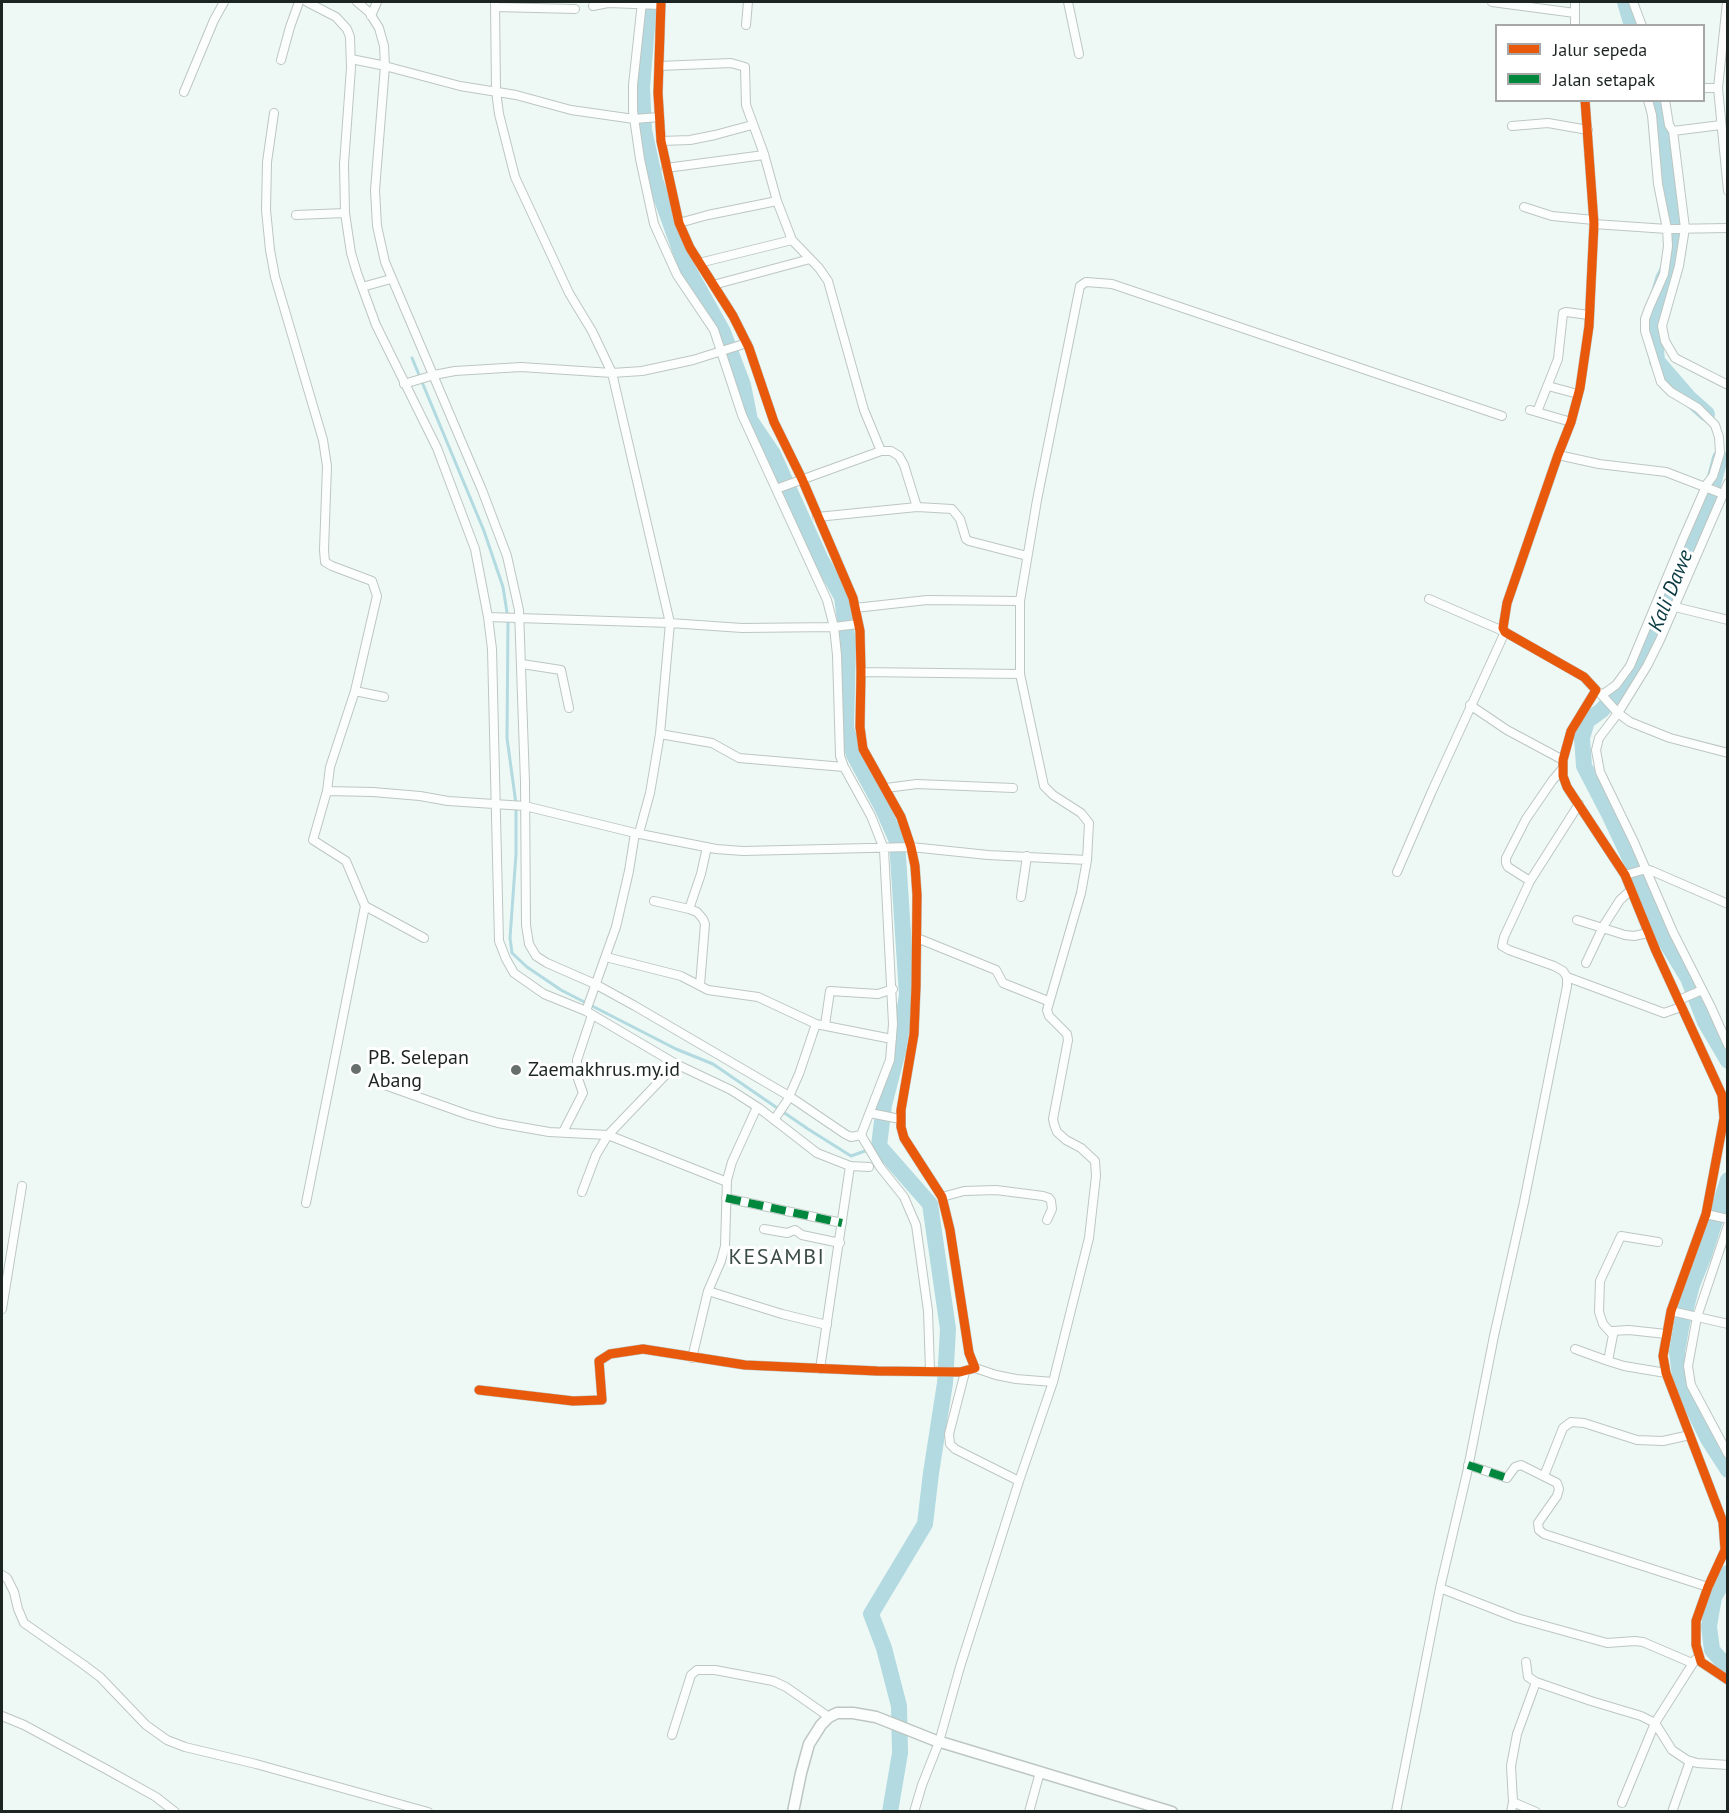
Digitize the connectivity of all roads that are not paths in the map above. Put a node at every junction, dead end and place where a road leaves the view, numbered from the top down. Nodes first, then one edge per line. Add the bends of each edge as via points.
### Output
1 (224, 2) edge
2 (299, 2) edge
3 (307, 2) edge
4 (357, 2) edge
5 (377, 2) edge
6 (748, 2) edge
7 (1068, 2) edge
8 (1492, 2) edge
9 (1575, 2) edge
10 (1633, 2) edge
11 (1727, 2) edge
12 (643, 3) edge
13 (495, 4) edge
14 (660, 4) edge
15 (558, 5) edge
16 (593, 6) dead end
17 (575, 9) dead end
18 (1575, 13) junction
19 (371, 16) junction
20 (1575, 24) edge
21 (1641, 24) edge
22 (746, 26) dead end
23 (1079, 54) dead end
24 (351, 59) junction
25 (281, 60) dead end
26 (383, 65) junction
27 (659, 66) junction
28 (1705, 88) edge
29 (1718, 88) junction
30 (496, 91) junction
31 (184, 92) dead end
32 (1585, 102) edge
33 (1649, 102) edge
34 (1665, 102) edge
35 (273, 113) dead end
36 (635, 118) junction
37 (656, 118) junction
38 (752, 125) junction
39 (1721, 125) junction
40 (1512, 126) dead end
41 (1588, 130) junction
42 (1673, 130) junction
43 (661, 141) junction
44 (764, 154) junction
45 (666, 168) junction
46 (1728, 191) edge
47 (777, 201) junction
48 (1524, 207) dead end
49 (345, 213) junction
50 (296, 215) dead end
51 (1594, 222) junction
52 (679, 223) junction
53 (1671, 228) junction
54 (1684, 228) junction
55 (1728, 228) edge
56 (792, 240) junction
57 (810, 259) junction
58 (699, 263) junction
59 (391, 279) junction
60 (713, 285) junction
61 (362, 287) junction
62 (1589, 315) junction
63 (744, 344) junction
64 (723, 351) junction
65 (612, 373) junction
66 (432, 376) junction
67 (408, 383) junction
68 (1728, 385) edge
69 (1548, 386) junction
70 (1578, 394) junction
71 (1502, 416) dead end
72 (1571, 422) junction
73 (881, 451) junction
74 (1558, 455) junction
75 (800, 480) junction
76 (1728, 483) edge
77 (779, 488) junction
78 (1714, 491) junction
79 (917, 507) junction
80 (817, 517) junction
81 (1027, 556) junction
82 (1430, 599) dead end
83 (1020, 601) junction
84 (1675, 607) junction
85 (855, 608) junction
86 (491, 617) junction
87 (518, 618) junction
88 (1728, 620) edge
89 (670, 623) junction
90 (856, 624) junction
91 (836, 627) junction
92 (1504, 632) junction
93 (522, 664) junction
94 (861, 672) junction
95 (1020, 674) junction
96 (355, 691) junction
97 (1601, 694) junction
98 (384, 697) dead end
99 (1470, 705) junction
100 (569, 708) dead end
101 (1616, 711) junction
102 (660, 734) junction
103 (1728, 753) edge
104 (1563, 760) junction
105 (844, 767) junction
106 (1563, 769) junction
107 (886, 788) junction
108 (1012, 788) dead end
109 (327, 791) junction
110 (1579, 804) junction
111 (499, 805) junction
112 (523, 806) junction
113 (637, 833) junction
114 (706, 847) junction
115 (908, 847) junction
116 (886, 849) junction
117 (1027, 856) junction
118 (1087, 860) junction
119 (1644, 870) junction
120 (1397, 872) dead end
121 (1629, 874) junction
122 (1530, 881) junction
123 (1631, 890) junction
124 (1021, 897) dead end
125 (1726, 900) edge
126 (654, 901) dead end
127 (364, 906) junction
128 (690, 909) junction
129 (1577, 920) dead end
130 (1603, 929) junction
131 (1648, 933) junction
132 (424, 938) dead end
133 (917, 938) junction
134 (606, 957) junction
135 (1586, 963) dead end
136 (1567, 977) junction
137 (700, 985) junction
138 (595, 986) junction
139 (893, 989) junction
140 (1699, 991) junction
141 (1048, 1000) junction
142 (1682, 1001) junction
143 (588, 1011) junction
144 (816, 1024) junction
145 (825, 1025) junction
146 (892, 1039) junction
147 (1728, 1044) edge
148 (676, 1064) junction
149 (380, 1083) dead end
150 (788, 1098) junction
151 (757, 1107) junction
152 (872, 1114) junction
153 (776, 1118) junction
154 (896, 1118) junction
155 (563, 1132) junction
156 (608, 1135) junction
157 (862, 1137) junction
158 (850, 1166) junction
159 (869, 1167) dead end
160 (727, 1182) junction
161 (22, 1186) dead end
162 (582, 1191) dead end
163 (942, 1197) junction
164 (726, 1198) junction
165 (306, 1203) dead end
166 (1706, 1214) junction
167 (1728, 1219) edge
168 (1047, 1220) dead end
169 (842, 1223) junction
170 (1728, 1225) edge
171 (764, 1229) dead end
172 (1658, 1242) dead end
173 (840, 1243) junction
174 (708, 1291) junction
175 (2, 1309) edge
176 (1674, 1312) junction
177 (1697, 1317) junction
178 (1728, 1324) edge
179 (827, 1325) junction
180 (1612, 1331) junction
181 (1666, 1334) junction
182 (1575, 1349) dead end
183 (692, 1358) junction
184 (1608, 1361) junction
185 (975, 1368) junction
186 (820, 1369) junction
187 (930, 1370) junction
188 (963, 1372) junction
189 (1666, 1373) junction
190 (1053, 1382) junction
191 (479, 1390) dead end
192 (1690, 1435) junction
193 (1728, 1454) edge
194 (1468, 1465) junction
195 (1544, 1476) junction
196 (1019, 1481) junction
197 (1726, 1550) edge
198 (2, 1575) edge
199 (1708, 1587) junction
200 (1440, 1588) junction
201 (1695, 1660) junction
202 (1526, 1662) dead end
203 (1728, 1680) edge
204 (1536, 1682) junction
205 (2, 1716) edge
206 (829, 1717) junction
207 (1655, 1723) junction
208 (672, 1735) dead end
209 (937, 1741) junction
210 (1690, 1761) junction
211 (1728, 1765) edge
212 (1040, 1772) junction
213 (1512, 1802) junction
214 (1622, 1803) dead end
215 (175, 1812) edge
216 (428, 1812) edge
217 (793, 1812) edge
218 (914, 1812) edge
219 (1029, 1812) edge
220 (1172, 1812) edge
221 (1396, 1812) edge
222 (1511, 1812) edge
223 (1536, 1812) edge
224 (1672, 1812) edge

1 - 31 street
2 - 25 street
3 - 24 street via 336,17 347,29
4 - 19 street
5 - 19 street
6 - 22 street
7 - 23 street
8 - 18 street
9 - 18 street
10 - 21 street
11 - 29 street
12 - 14 street
12 - 16 street
12 - 36 street via 633,85
13 - 15 street
13 - 30 street
14 - 27 street
15 - 17 street
18 - 20 street
19 - 26 street via 384,46
24 - 26 street
24 - 49 street
26 - 30 street via 460,86
26 - 59 street via 375,190 377,226
27 - 37 street
27 - 38 street via 743,65
28 - 29 street
29 - 39 street
30 - 36 street via 571,110
30 - 65 street via 515,177 569,293
32 - 41 street
33 - 53 street via 1658,184
34 - 42 street
35 - 96 street via 267,162 270,250 323,440 327,465 325,561 372,581 377,596
36 - 37 street
36 - 64 street via 654,224 677,275 714,330
37 - 43 street
38 - 43 street via 690,140
38 - 44 street
39 - 42 street
39 - 46 street
40 - 41 street via 1548,123
41 - 51 street
42 - 54 street
43 - 45 street
44 - 45 street
44 - 47 street
45 - 52 street
47 - 52 street
47 - 56 street
48 - 51 street
49 - 50 street
49 - 61 street via 351,253
51 - 53 street
51 - 62 street
52 - 58 street
53 - 54 street
53 - 78 street via 1665,274 1645,319 1645,331 1661,382 1715,425 1720,453 1713,476
54 - 55 street
54 - 68 street via 1679,266 1662,326 1665,341 1675,358
56 - 57 street
56 - 58 street
57 - 60 street
57 - 73 street via 828,281 864,410
58 - 60 street
59 - 61 street
59 - 66 street
60 - 63 street via 733,316
61 - 67 street via 376,325
62 - 69 street via 1563,313 1557,360
62 - 70 street
63 - 64 street
63 - 75 street
64 - 65 street via 665,367
64 - 77 street via 739,406
65 - 66 street via 520,367
65 - 89 street
66 - 67 street
66 - 87 street via 507,556
67 - 86 street via 471,539
69 - 70 street
69 - 72 street via 1533,411
70 - 72 street
71 - 81 street via 1112,284 1086,282 1078,292
72 - 74 street
73 - 75 street
73 - 79 street via 899,456
74 - 78 street via 1666,472
74 - 92 street via 1503,618
75 - 77 street
75 - 80 street
76 - 78 street
77 - 91 street
78 - 84 street
78 - 97 street via 1630,666 1616,684
79 - 80 street
79 - 81 street via 952,509 957,512 969,541
80 - 85 street
81 - 83 street
82 - 92 street
83 - 85 street via 927,600
83 - 95 street
84 - 88 street
84 - 101 street via 1647,666
85 - 90 street
86 - 87 street
86 - 111 street
87 - 89 street
87 - 93 street
89 - 91 street
89 - 102 street
90 - 91 street
90 - 94 street
91 - 105 street via 840,756
92 - 97 street via 1584,677
92 - 99 street
93 - 100 street via 561,670
93 - 112 street
94 - 95 street
94 - 107 street via 863,749
95 - 118 street via 1044,786 1087,818
96 - 98 street
96 - 109 street via 330,767
97 - 101 street
97 - 104 street via 1571,731
99 - 104 street
99 - 120 street
101 - 103 street via 1630,722 1670,738
101 - 119 street via 1599,738 1597,762
102 - 105 street via 711,743 739,758
102 - 113 street via 650,793
104 - 106 street
105 - 116 street
106 - 110 street via 1567,787
106 - 122 street via 1526,819 1506,858 1508,867
107 - 108 street via 918,784
107 - 115 street via 901,817
109 - 111 street
109 - 127 street via 313,840 346,861
110 - 121 street
110 - 122 street
111 - 112 street
111 - 143 street via 499,941 506,959 514,973 544,994
112 - 113 street
112 - 138 street via 529,944 536,956
113 - 114 street
113 - 134 street
114 - 116 street via 743,851
114 - 128 street
115 - 116 street
115 - 117 street
115 - 133 street via 915,866
116 - 139 street
117 - 118 street
117 - 124 street
118 - 141 street via 1081,893
119 - 121 street
119 - 125 street
119 - 140 street
121 - 123 street
122 - 136 street via 1502,945 1554,966
123 - 130 street via 1620,900
123 - 131 street
126 - 128 street
127 - 132 street
127 - 165 street
128 - 137 street via 705,924
129 - 130 street
130 - 131 street via 1634,936
130 - 135 street
131 - 142 street
133 - 141 street via 996,970 1003,983
133 - 154 street via 914,1034
134 - 137 street via 681,976
134 - 138 street
136 - 142 street via 1664,1013
136 - 194 street
137 - 144 street via 720,993 758,997
138 - 143 street
138 - 150 street
139 - 145 street via 878,994 830,991
139 - 146 street
140 - 142 street
140 - 147 street
141 - 190 street via 1049,1016 1061,1026 1068,1040 1054,1124 1066,1140 1095,1161 1096,1176 1089,1238
142 - 166 street via 1722,1095 1724,1118
143 - 148 street
143 - 155 street via 577,1060 577,1076 584,1093
144 - 145 street
144 - 150 street
145 - 146 street
146 - 152 street via 890,1060
148 - 151 street
148 - 156 street
149 - 155 street via 498,1124
150 - 153 street
150 - 157 street via 845,1134
151 - 153 street
151 - 160 street
152 - 154 street
152 - 157 street
153 - 158 street via 818,1153
154 - 163 street via 904,1138
155 - 156 street
156 - 160 street
156 - 162 street
157 - 187 street via 904,1197 916,1226 928,1311
158 - 159 street
158 - 169 street
160 - 164 street
161 - 175 street
163 - 168 street via 964,1191 996,1190 1043,1196 1051,1201
163 - 185 street via 969,1353
164 - 169 street
164 - 174 street via 725,1246
166 - 167 street
166 - 176 street
169 - 173 street
170 - 177 street
171 - 173 street via 787,1233 795,1230
172 - 180 street via 1623,1235 1614,1249 1599,1292 1600,1318
173 - 179 street
174 - 179 street
174 - 183 street
176 - 177 street
176 - 181 street
177 - 178 street
177 - 193 street via 1688,1366 1691,1385
179 - 186 street
180 - 181 street
180 - 184 street
181 - 189 street
182 - 184 street
183 - 186 street
183 - 191 street via 644,1349 604,1356 599,1361 602,1400 573,1401
184 - 189 street
185 - 188 street
185 - 190 street via 1016,1379
186 - 187 street
187 - 188 street
188 - 196 street via 950,1444
189 - 192 street
190 - 196 street
192 - 195 street via 1663,1441 1636,1440 1571,1422 1563,1428
192 - 197 street via 1724,1522
194 - 195 street via 1507,1478 1519,1465
194 - 200 street
195 - 199 street via 1557,1483 1559,1489 1538,1523 1544,1534
196 - 209 street
197 - 199 street
198 - 216 street via 14,1592 24,1623 100,1677 146,1725 167,1740
199 - 201 street via 1696,1622
200 - 201 street via 1517,1618 1607,1643 1643,1642
200 - 221 street
201 - 203 street
201 - 207 street
202 - 204 street via 1528,1677
204 - 207 street
204 - 213 street via 1516,1734 1511,1766
205 - 215 street via 104,1768
206 - 208 street via 773,1681 697,1670 691,1675
206 - 209 main road via 837,1713 876,1717
206 - 217 main road via 809,1744
207 - 210 street via 1672,1750
207 - 214 street
209 - 212 main road
209 - 218 street
210 - 211 street
210 - 224 street
212 - 219 street
212 - 220 main road
213 - 222 street
213 - 223 street

